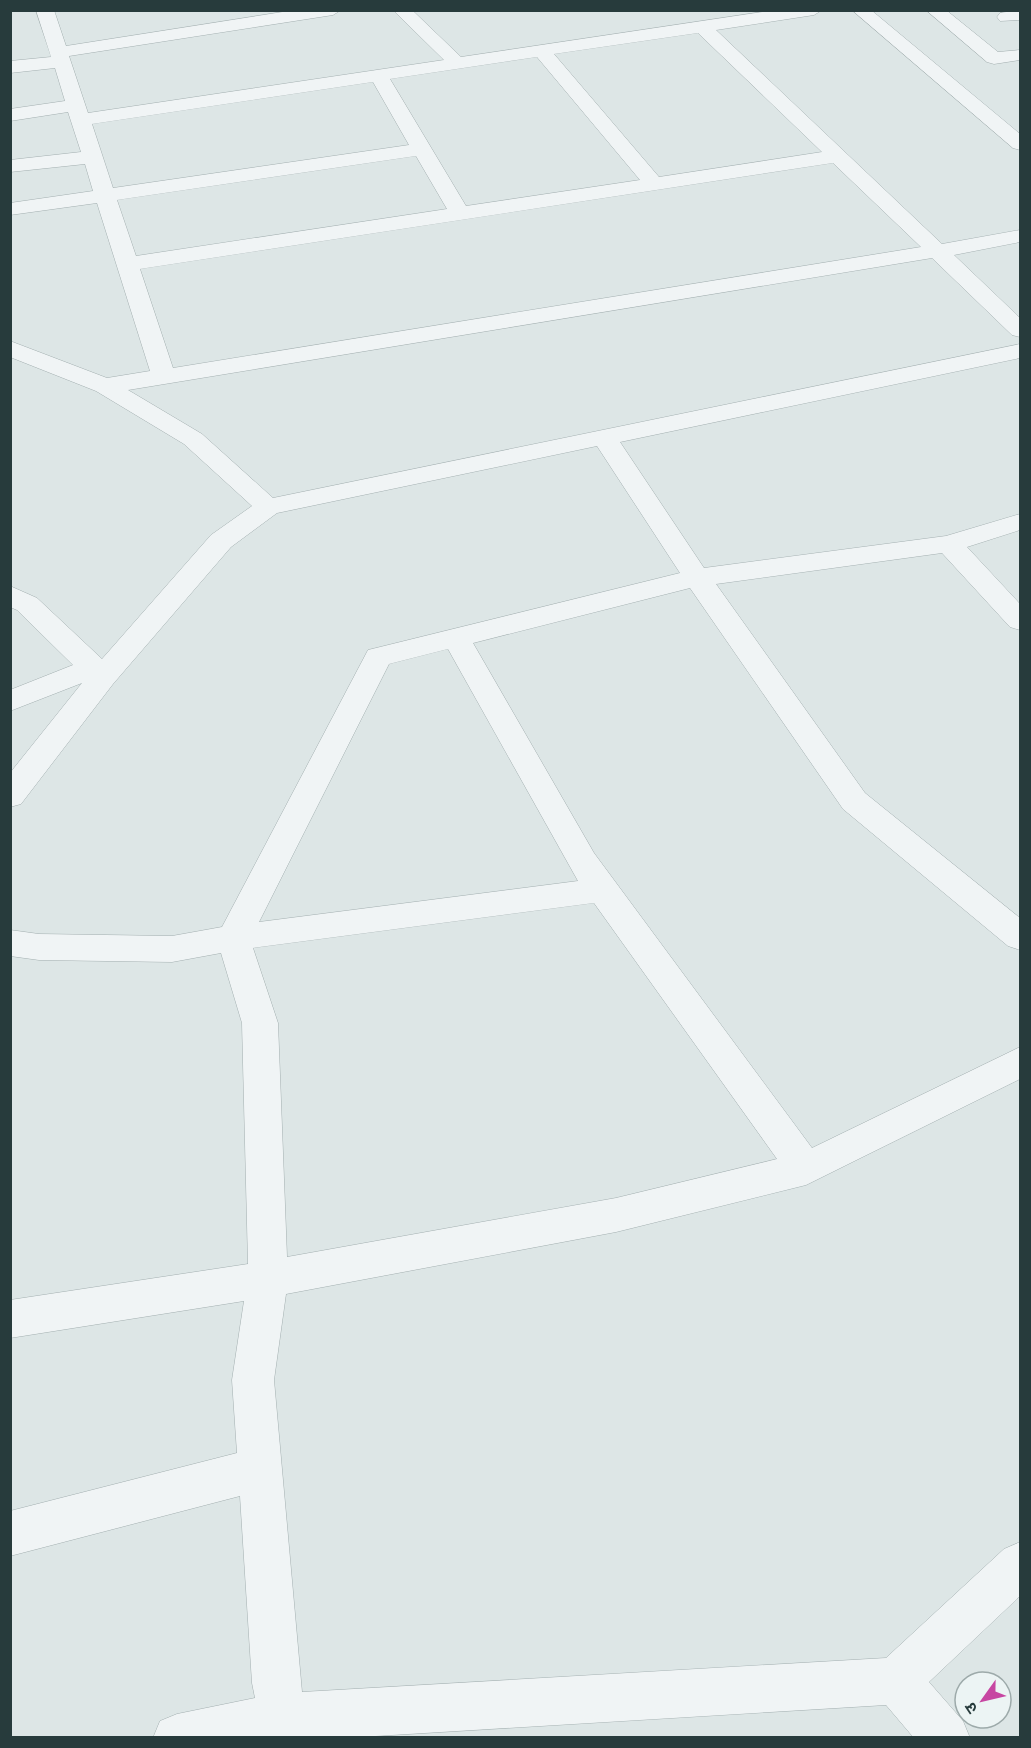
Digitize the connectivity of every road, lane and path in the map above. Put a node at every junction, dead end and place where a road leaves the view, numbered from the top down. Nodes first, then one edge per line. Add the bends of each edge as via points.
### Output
1 (45, 10) edge
2 (333, 10) edge
3 (401, 10) edge
4 (813, 10) edge
5 (860, 10) edge
6 (934, 10) edge
7 (702, 27) junction
8 (541, 50) junction
9 (1020, 55) edge
10 (60, 57) junction
11 (994, 58) junction
12 (973, 61) dead end
13 (456, 63) junction
14 (951, 64) dead end
15 (10, 68) edge
16 (929, 68) junction
17 (378, 74) junction
18 (78, 113) junction
19 (10, 115) edge
20 (1020, 144) edge
21 (422, 148) junction
22 (839, 156) junction
23 (93, 157) junction
24 (10, 166) edge
25 (654, 184) junction
26 (106, 197) junction
27 (10, 209) edge
28 (460, 214) junction
29 (1020, 236) edge
30 (938, 251) junction
31 (127, 264) junction
32 (1020, 330) edge
33 (10, 348) edge
34 (1020, 351) edge
35 (34, 357) junction
36 (10, 366) edge
37 (163, 375) junction
38 (105, 386) junction
39 (604, 437) junction
40 (268, 507) junction
41 (1020, 522) edge
42 (949, 544) junction
43 (697, 578) junction
44 (10, 595) edge
45 (1020, 621) edge
46 (456, 638) junction
47 (98, 672) junction
48 (10, 701) edge
49 (10, 796) edge
50 (602, 890) junction
51 (1020, 937) edge
52 (233, 938) junction
53 (10, 943) edge
54 (1020, 1062) edge
55 (806, 1169) junction
56 (268, 1279) junction
57 (10, 1319) edge
58 (259, 1469) junction
59 (10, 1534) edge
60 (1020, 1565) edge
61 (896, 1681) junction
62 (283, 1717) junction
63 (177, 1737) edge
64 (946, 1737) edge

1 - 10 street
2 - 10 street
3 - 13 street
4 - 7 street
5 - 16 street
6 - 11 street
7 - 8 street
7 - 22 street
8 - 13 street
8 - 25 street
9 - 11 street
10 - 15 street
10 - 18 street
11 - 12 street
13 - 17 street
14 - 16 street
16 - 20 street
17 - 18 street
17 - 21 street
18 - 19 street
18 - 23 street
21 - 26 street
21 - 28 street
22 - 25 street
22 - 30 street
23 - 24 street
23 - 26 street
25 - 28 street
26 - 27 street
26 - 31 street
28 - 31 street
29 - 30 street
30 - 32 street
30 - 37 street
31 - 37 street
33 - 35 street
34 - 39 street
35 - 36 street
35 - 38 street
37 - 38 street
38 - 40 street via 193,439
39 - 40 street
39 - 43 street
40 - 47 street via 220,541
41 - 42 street
42 - 43 street
42 - 45 street
43 - 46 street
43 - 51 street via 854,801
44 - 47 street via 27,604
46 - 50 street via 582,862
46 - 52 street via 378,657
47 - 48 street
47 - 49 street
50 - 52 street
50 - 55 street
52 - 53 street via 172,949
52 - 56 street via 260,1023
54 - 55 street
55 - 56 street via 616,1215
56 - 57 street
56 - 58 street via 253,1380
58 - 59 street
58 - 62 street via 276,1683
60 - 61 street
61 - 62 street
61 - 64 street
62 - 63 street

